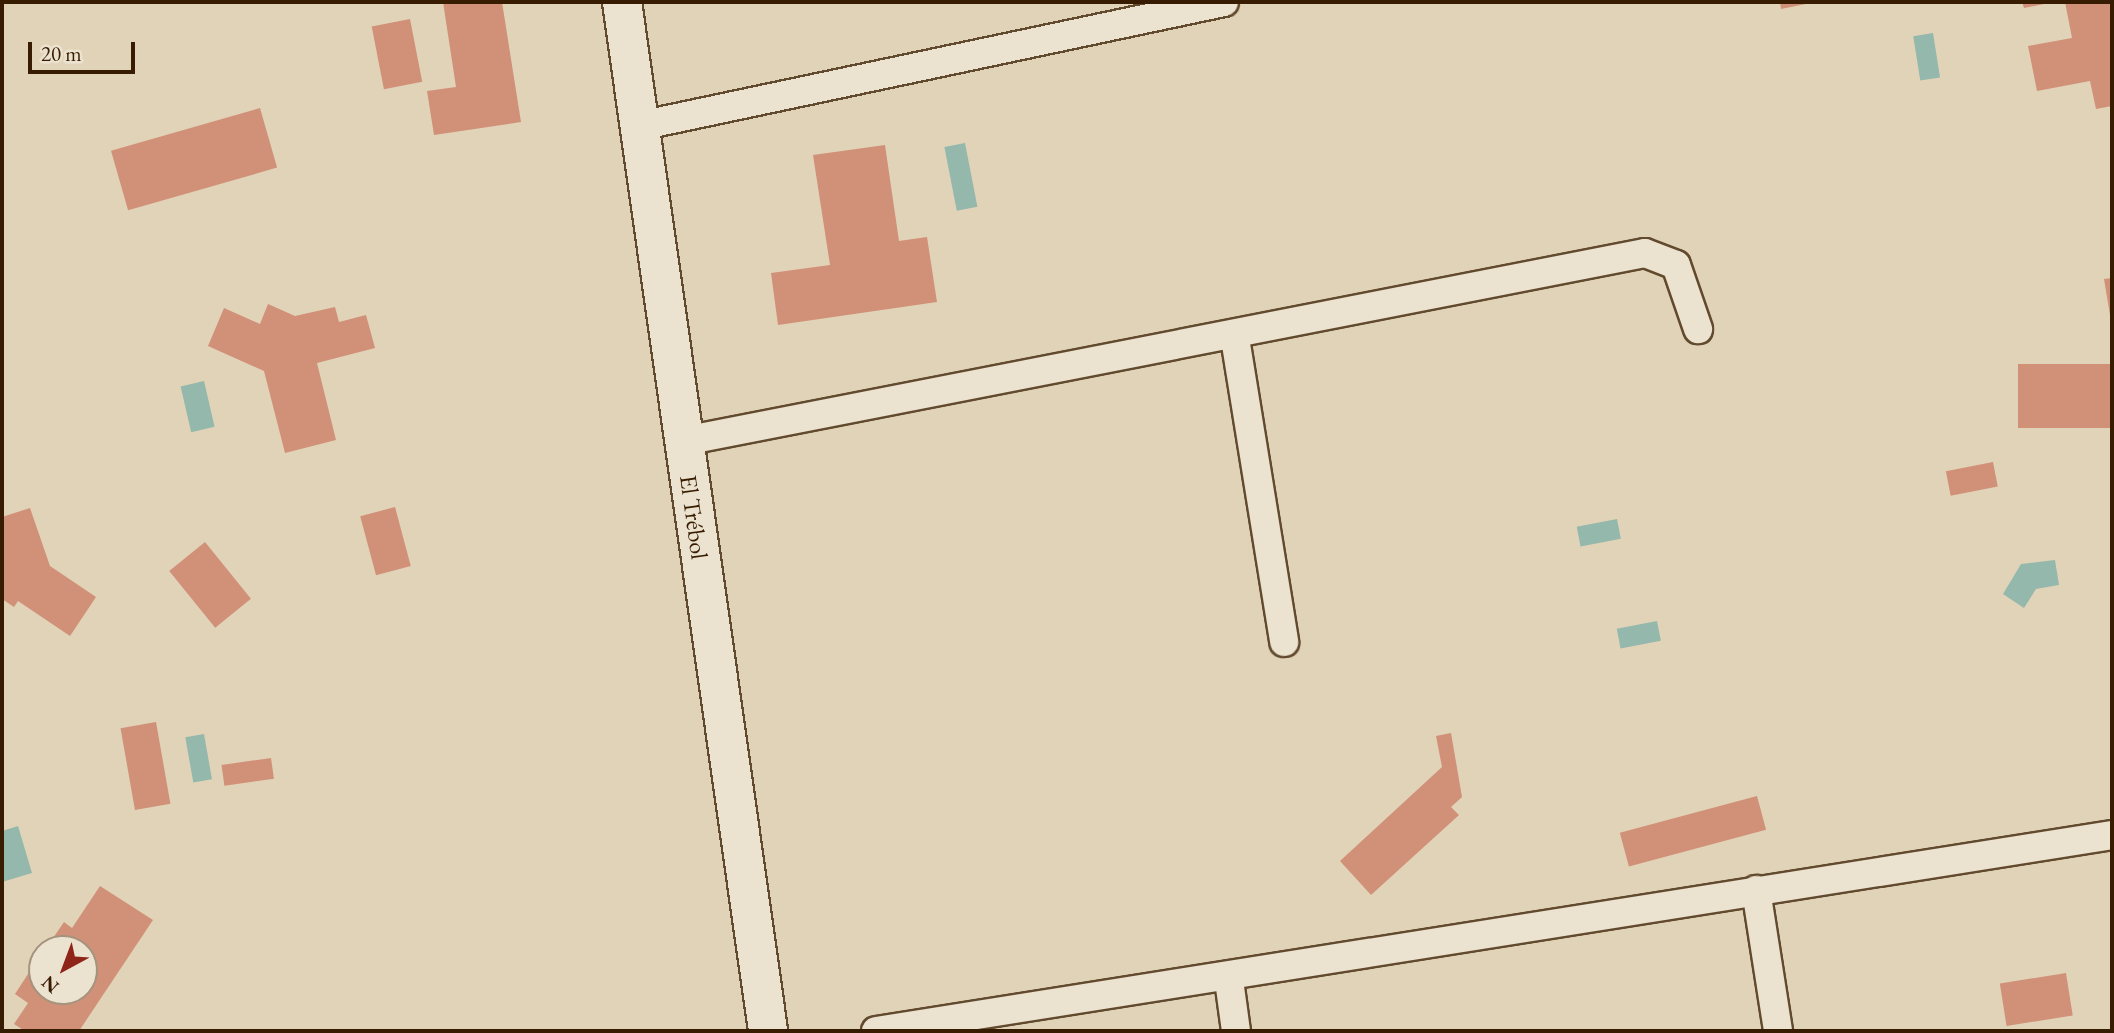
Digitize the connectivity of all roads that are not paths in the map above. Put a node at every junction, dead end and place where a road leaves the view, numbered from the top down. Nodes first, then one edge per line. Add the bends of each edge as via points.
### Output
1 (622, 2) edge
2 (1224, 2) edge
3 (639, 126) junction
4 (1698, 329) dead end
5 (1235, 338) junction
6 (684, 441) junction
7 (1284, 642) dead end
8 (2112, 835) edge
9 (1756, 890) junction
10 (1229, 980) junction
11 (768, 1031) edge
12 (876, 1031) edge
13 (1236, 1031) edge
14 (1778, 1031) edge

1 - 3 main road, El Trébol
2 - 3 street
3 - 6 main road, El Trébol
4 - 5 street via 1676,265 1645,253
5 - 6 street
5 - 7 street
6 - 11 main road, El Trébol
8 - 9 street
9 - 10 street
9 - 14 street
10 - 12 street
10 - 13 street

